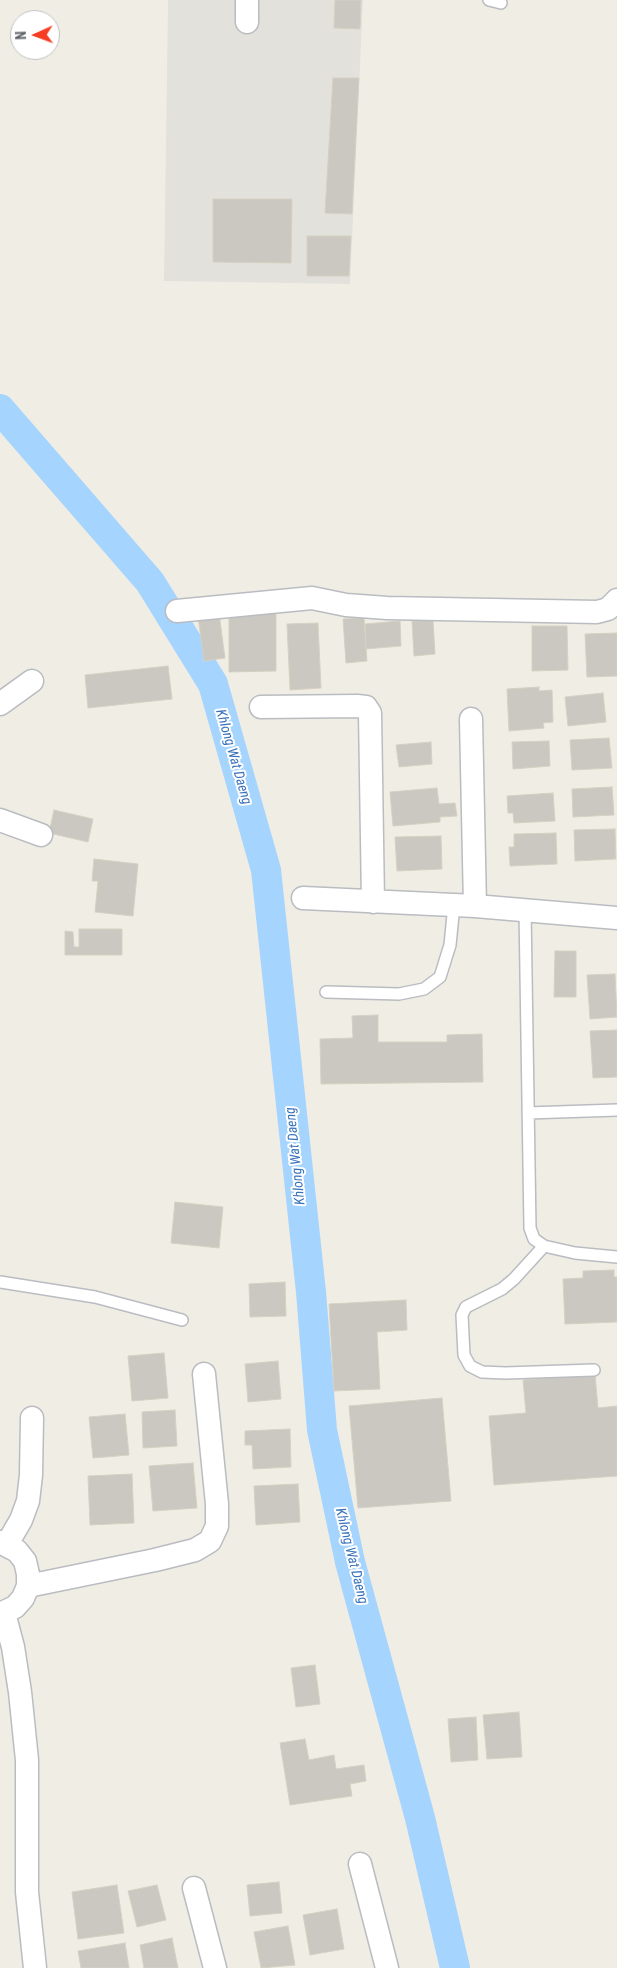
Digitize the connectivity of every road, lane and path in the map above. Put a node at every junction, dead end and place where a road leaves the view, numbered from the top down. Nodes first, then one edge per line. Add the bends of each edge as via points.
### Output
1 (247, 0) edge
2 (247, 22) dead end
3 (617, 600) edge
4 (177, 611) dead end
5 (32, 681) dead end
6 (0, 704) edge
7 (261, 707) dead end
8 (470, 719) dead end
9 (0, 820) edge
10 (41, 835) dead end
11 (303, 898) dead end
12 (374, 902) junction
13 (464, 906) junction
14 (525, 910) junction
15 (617, 918) edge
16 (326, 992) dead end
17 (617, 1110) edge
18 (528, 1113) junction
19 (544, 1246) junction
20 (617, 1257) edge
21 (0, 1282) edge
22 (182, 1320) dead end
23 (594, 1370) dead end
24 (204, 1374) dead end
25 (32, 1418) dead end
26 (4, 1543) edge
27 (28, 1586) junction
28 (2, 1613) edge
29 (360, 1864) dead end
30 (194, 1888) dead end
31 (35, 1968) edge
32 (215, 1968) edge
33 (387, 1968) edge

1 - 2 street
3 - 4 street via 608,609 597,612 387,608 312,598
5 - 6 street
7 - 12 street via 357,706 366,707 370,713
8 - 13 street
9 - 10 street
11 - 12 street
12 - 13 street
13 - 14 street
13 - 16 lane via 440,976 424,989 399,994
14 - 15 street
14 - 18 lane
17 - 18 lane
18 - 19 lane via 530,1228 534,1239
19 - 20 lane
19 - 23 lane via 502,1289 466,1307 462,1315 464,1355 470,1366 482,1372
21 - 22 lane via 95,1297
24 - 27 street via 217,1504 217,1526 210,1541 195,1550 155,1560
25 - 26 street via 28,1501 21,1520
26 - 27 street via 25,1561
27 - 28 street via 15,1607
28 - 31 street via 13,1647 27,1760 27,1892
29 - 33 street
30 - 32 street

